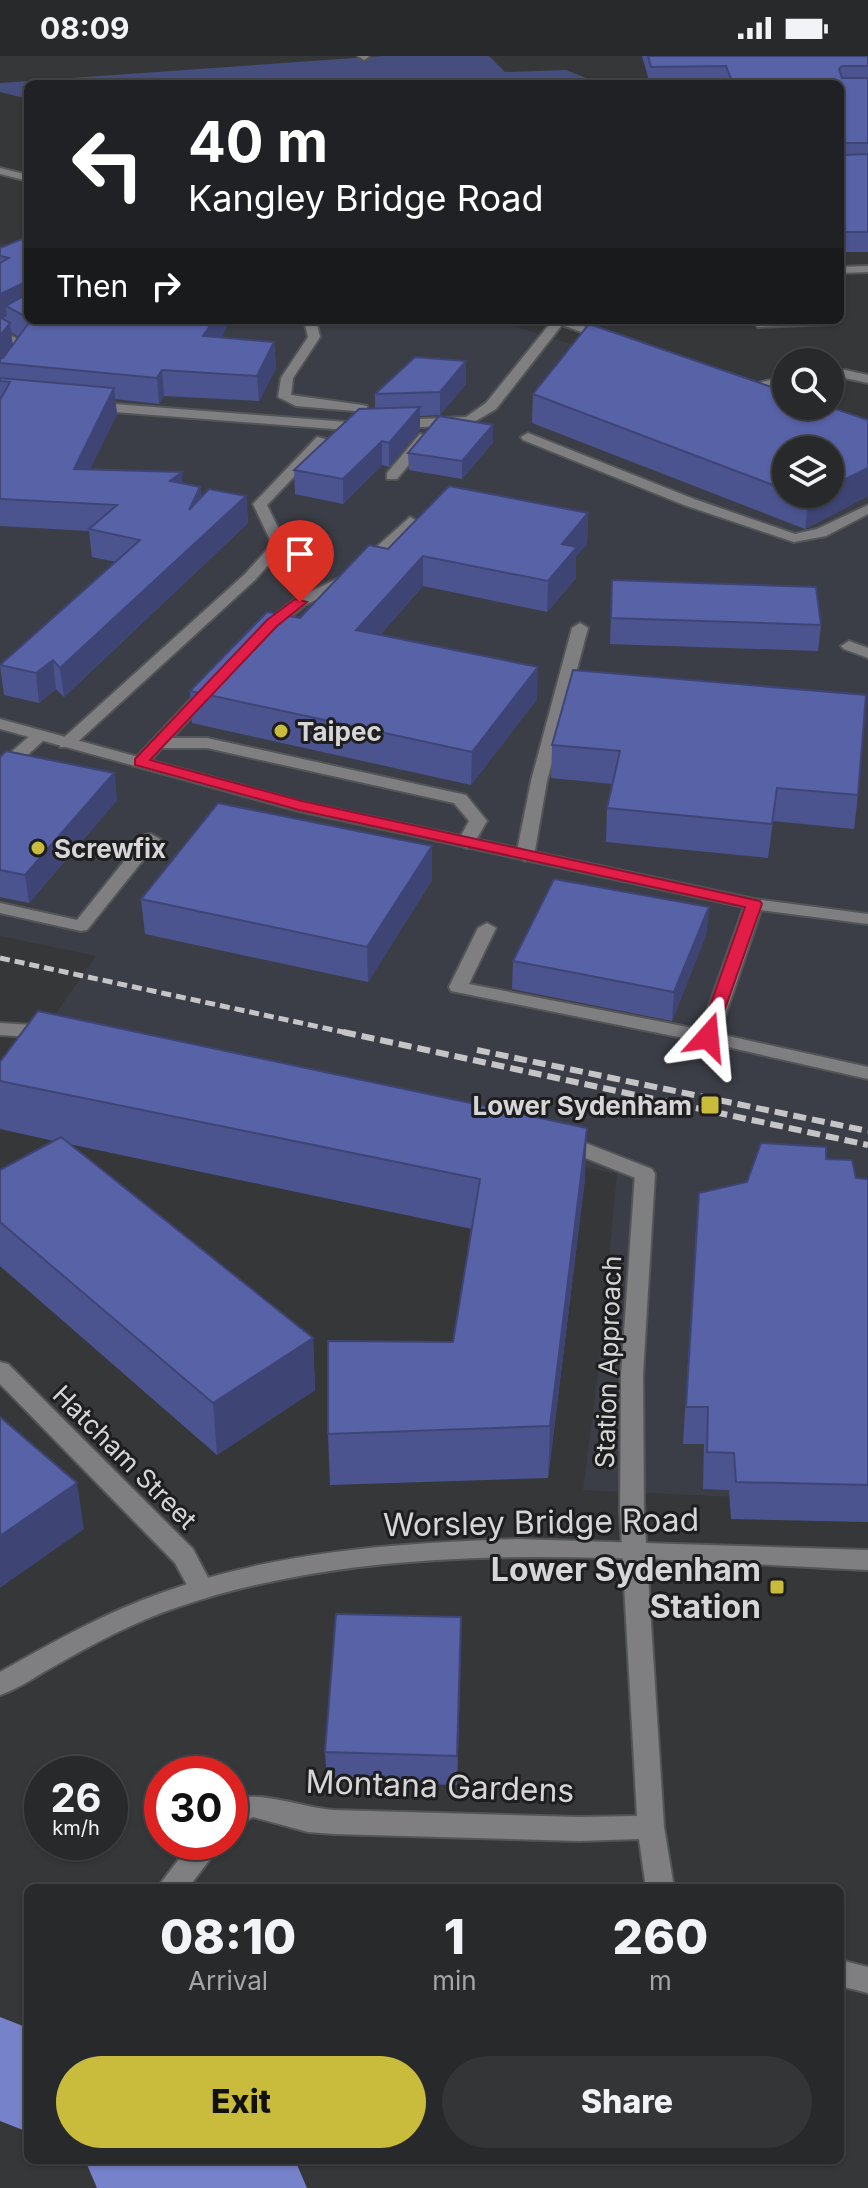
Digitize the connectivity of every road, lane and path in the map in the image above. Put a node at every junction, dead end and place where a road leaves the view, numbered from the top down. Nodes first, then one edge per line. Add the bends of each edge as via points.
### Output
1 (0, 171) edge
2 (24, 177) edge
3 (868, 269) edge
4 (844, 270) edge
5 (311, 324) edge
6 (560, 324) edge
7 (572, 324) edge
8 (0, 334) edge
9 (618, 340) edge
10 (844, 374) edge
11 (0, 379) edge
12 (868, 379) edge
13 (745, 380) edge
14 (772, 382) edge
15 (760, 384) junction
16 (772, 388) edge
17 (78, 405) edge
18 (362, 409) edge
19 (435, 425) junction
20 (528, 437) dead end
21 (322, 440) edge
22 (392, 476) dead end
23 (868, 509) edge
24 (410, 521) edge
25 (580, 628) dead end
26 (251, 645) edge
27 (849, 646) dead end
28 (868, 653) edge
29 (220, 678) edge
30 (0, 724) edge
31 (39, 736) junction
32 (157, 743) junction
33 (66, 744) junction
34 (140, 762) junction
35 (0, 771) edge
36 (151, 839) dead end
37 (466, 843) junction
38 (525, 856) junction
39 (754, 904) junction
40 (0, 908) edge
41 (868, 919) edge
42 (487, 928) dead end
43 (0, 1029) edge
44 (708, 1037) junction
45 (33, 1052) edge
46 (868, 1073) edge
47 (546, 1137) edge
48 (0, 1370) edge
49 (633, 1552) junction
50 (868, 1560) edge
51 (202, 1589) junction
52 (0, 1685) edge
53 (248, 1806) edge
54 (651, 1827) junction
55 (194, 1860) edge
56 (174, 1884) edge
57 (659, 1884) edge
58 (844, 1974) edge
59 (868, 1980) edge

1 - 2 street
3 - 4 street
5 - 18 street via 314,337 287,378 284,397
6 - 19 street via 491,406 469,421
7 - 9 street
8 - 11 street via 25,346
10 - 12 street
13 - 15 street
14 - 15 street
15 - 16 street
17 - 19 street via 347,426
19 - 22 street
20 - 23 street via 794,538 821,533
21 - 33 street via 260,504 279,544 250,577
24 - 26 street via 350,578 300,602
25 - 38 street
27 - 28 street
29 - 32 street
30 - 31 street
31 - 33 street
31 - 35 street
32 - 34 street
32 - 37 street via 207,743 460,799 478,821
33 - 34 street
34 - 37 street via 299,806
36 - 40 street via 81,926
37 - 38 street
38 - 39 street
39 - 41 street
39 - 44 street
42 - 44 street via 458,987
43 - 45 street via 62,1034
44 - 46 street
47 - 49 street, Station Approach via 645,1174 632,1375
48 - 51 street, Hatcham Street via 184,1556
49 - 50 street, Worsley Bridge Road
49 - 51 street, Worsley Bridge Road via 420,1553 270,1573
49 - 54 street
51 - 52 street, Worsley Bridge Road via 134,1614
53 - 54 street, Montana Gardens via 334,1822
54 - 57 street
55 - 56 street
58 - 59 street

